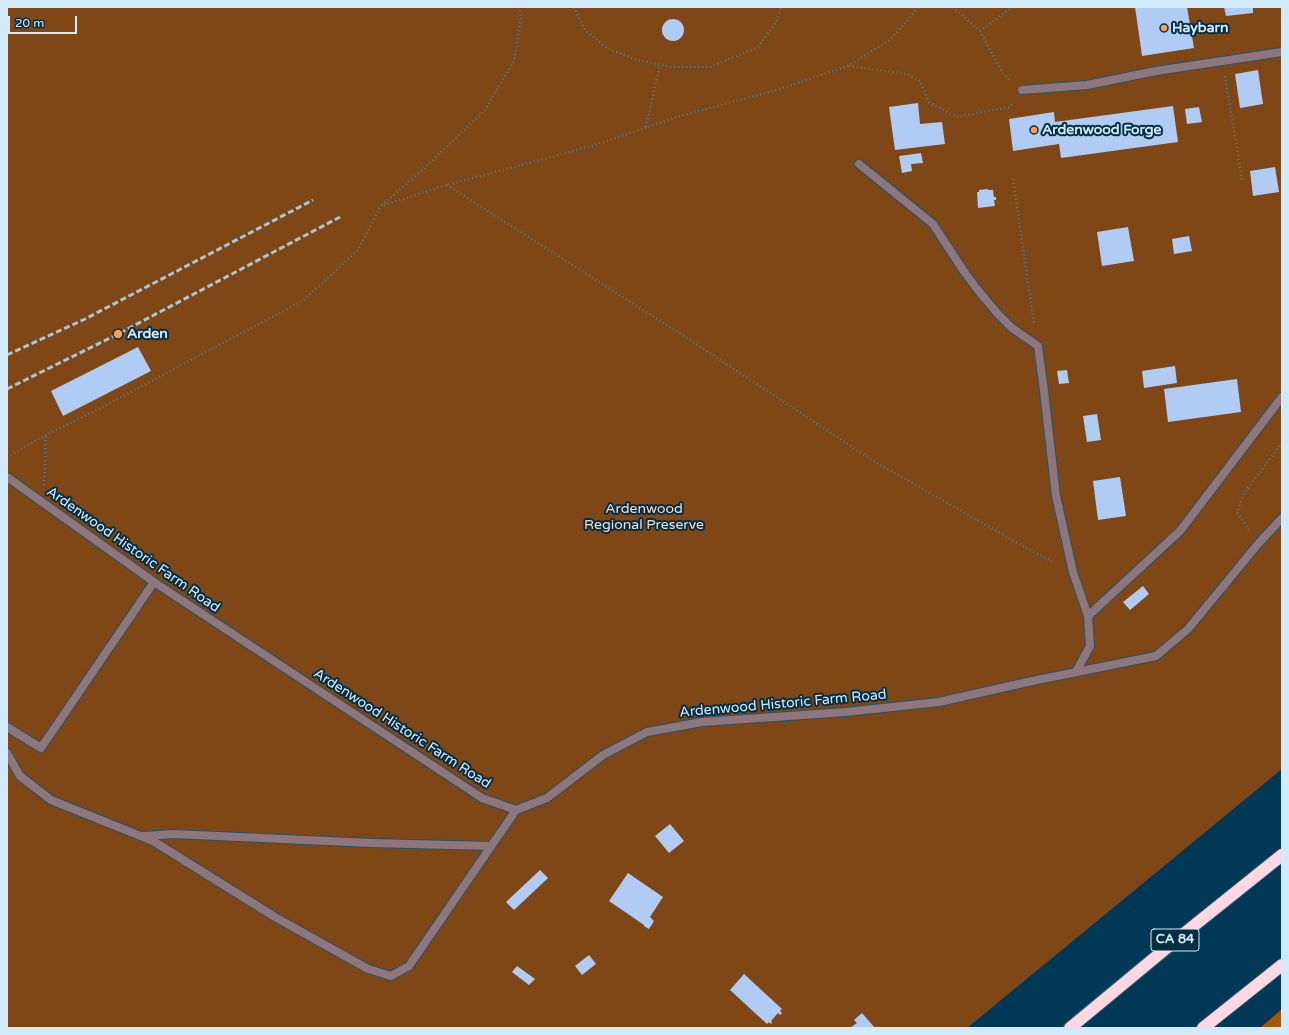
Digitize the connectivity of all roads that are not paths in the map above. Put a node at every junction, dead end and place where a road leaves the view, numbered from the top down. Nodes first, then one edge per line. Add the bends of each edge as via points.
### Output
1 (1282, 52) edge
2 (1022, 90) road end
3 (860, 164) dead end
4 (1282, 397) edge
5 (7, 477) edge
6 (1282, 518) edge
7 (154, 582) junction
8 (1088, 616) junction
9 (1076, 672) junction
10 (7, 727) edge
11 (7, 753) edge
12 (516, 810) junction
13 (142, 837) junction
14 (491, 846) junction
15 (1282, 855) edge
16 (1282, 965) edge
17 (1070, 1028) edge
18 (1203, 1028) edge

1 - 2 street via 1156,71 1087,85
3 - 8 street via 932,224 963,270 997,313 1012,328 1038,346 1056,496 1073,572
4 - 8 street via 1180,531
5 - 7 street, Ardenwood Historic Farm Road
6 - 9 street, Ardenwood Historic Farm Road via 1188,629 1156,656
7 - 10 street via 41,748
7 - 12 street, Ardenwood Historic Farm Road via 482,798
8 - 9 street via 1090,646
9 - 12 street, Ardenwood Historic Farm Road via 939,702 846,712 702,722 647,732 603,755 547,798
11 - 13 street via 20,776 51,800
12 - 14 street
13 - 14 street via 174,834
13 - 14 street via 153,841 275,917 368,969 391,976 408,966
15 - 17 highway, CA 84
16 - 18 highway

